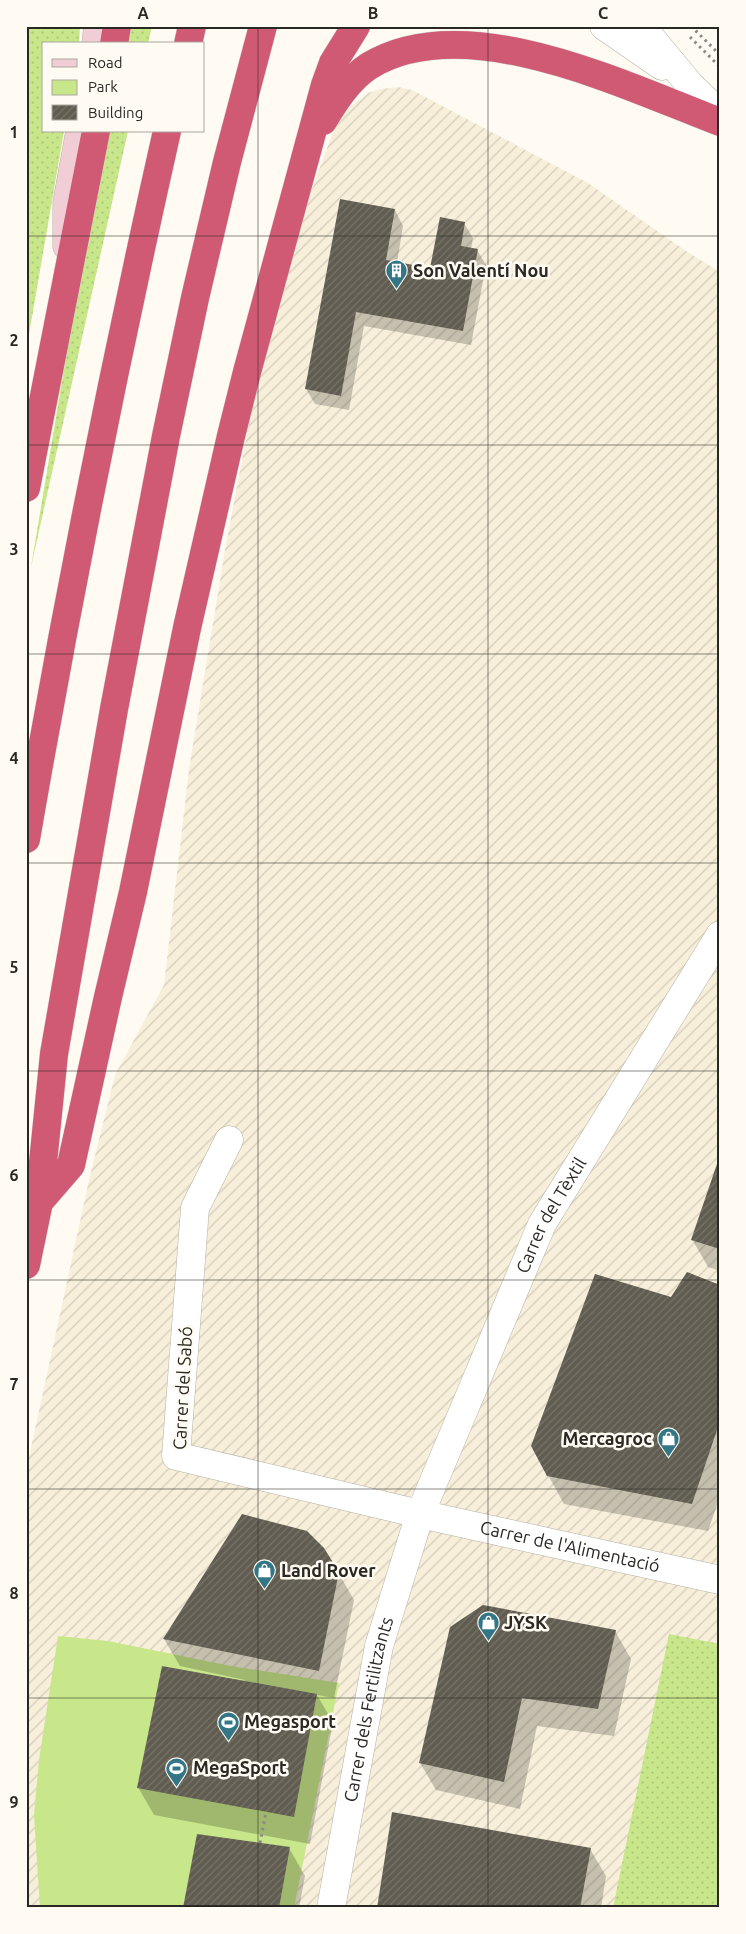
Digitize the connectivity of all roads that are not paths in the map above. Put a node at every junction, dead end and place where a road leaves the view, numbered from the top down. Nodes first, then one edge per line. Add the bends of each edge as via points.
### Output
1 (98, 26) edge
2 (117, 26) edge
3 (192, 26) edge
4 (263, 26) edge
5 (356, 26) edge
6 (604, 26) edge
7 (641, 26) edge
8 (96, 42) edge
9 (114, 42) edge
10 (188, 42) edge
11 (690, 85) junction
12 (720, 114) edge
13 (720, 122) edge
14 (80, 132) edge
15 (96, 132) edge
16 (167, 132) edge
17 (307, 151) junction
18 (67, 273) junction
19 (26, 488) edge
20 (26, 839) edge
21 (720, 935) edge
22 (229, 1140) dead end
23 (39, 1202) junction
24 (26, 1265) edge
25 (420, 1514) junction
26 (720, 1580) edge
27 (331, 1908) edge

1 - 8 main road
2 - 9 highway
3 - 10 highway
4 - 23 highway via 195,298 110,728 54,1054
5 - 17 highway via 333,63
6 - 11 street
7 - 11 street
11 - 12 street
13 - 17 highway via 561,62 480,46 432,46 398,52 368,67 348,84
14 - 18 main road via 67,203
15 - 18 highway
16 - 20 highway via 103,431
17 - 23 highway via 231,436 71,1166
18 - 19 highway
21 - 25 street, Carrer del Tèxtil via 542,1224
22 - 25 street, Carrer del Sabó via 195,1208 176,1456
23 - 24 highway
25 - 26 street, Carrer de l'Alimentació
25 - 27 street, Carrer dels Fertilitzants via 379,1646

